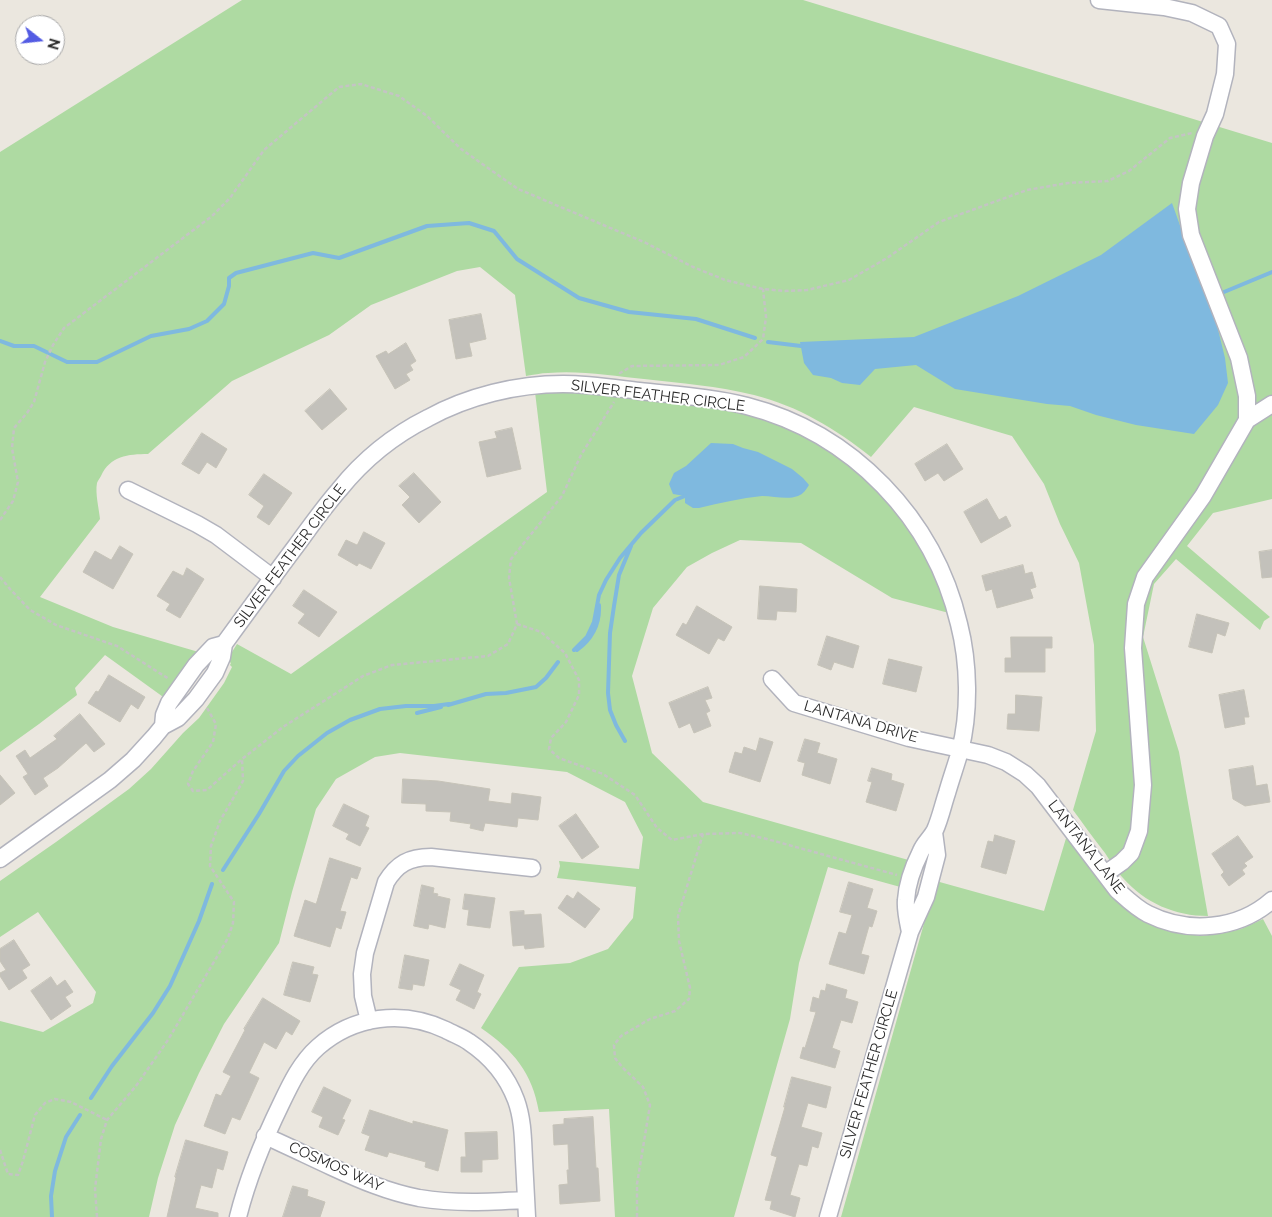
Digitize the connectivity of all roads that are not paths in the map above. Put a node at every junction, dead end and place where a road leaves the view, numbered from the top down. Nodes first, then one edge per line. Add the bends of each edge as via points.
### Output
1 (1099, 0) edge
2 (1272, 404) edge
3 (1247, 420) junction
4 (128, 490) dead end
5 (273, 578) junction
6 (772, 679) dead end
7 (961, 749) junction
8 (934, 832) junction
9 (0, 859) edge
10 (532, 868) dead end
11 (1105, 874) junction
12 (1272, 900) edge
13 (910, 932) junction
14 (368, 1021) junction
15 (266, 1136) junction
16 (526, 1200) junction
17 (238, 1217) edge
18 (527, 1217) edge
19 (828, 1217) edge

1 - 3 street via 1192,13 1220,26 1226,44 1226,74 1191,182 1187,209 1191,235 1239,358 1247,396
2 - 3 street
3 - 11 street via 1203,496 1145,577 1136,604 1133,648 1144,785 1138,831 1131,853
4 - 5 street via 197,524
5 - 7 street, SILVER FEATHER CIRCLE via 354,472 402,433 461,403 530,386 561,384 722,400 747,406 804,427 835,445 879,480 918,527 952,596 960,626 967,686
5 - 9 street, SILVER FEATHER CIRCLE via 224,644 215,673 178,718 163,726 110,780
6 - 7 street, LANTANA DRIVE via 794,703 909,738
7 - 8 street, SILVER FEATHER CIRCLE
7 - 11 street, LANTANA LANE via 1006,762 1025,774 1046,795
8 - 13 street, SILVER FEATHER CIRCLE via 937,855 926,897
8 - 13 street, SILVER FEATHER CIRCLE via 922,848 910,878 906,901
10 - 14 street via 406,854 386,882 365,953 362,974
11 - 12 street, LANTANA LANE via 1117,890 1146,913 1179,925 1216,926 1233,922 1249,916
13 - 19 street, SILVER FEATHER CIRCLE
14 - 15 street via 334,1035 306,1060 295,1075
14 - 16 street via 388,1018 423,1021 468,1041 497,1067 508,1082 521,1118
15 - 16 street, COSMOS WAY via 388,1190 448,1202
15 - 17 street via 254,1162
16 - 18 street

